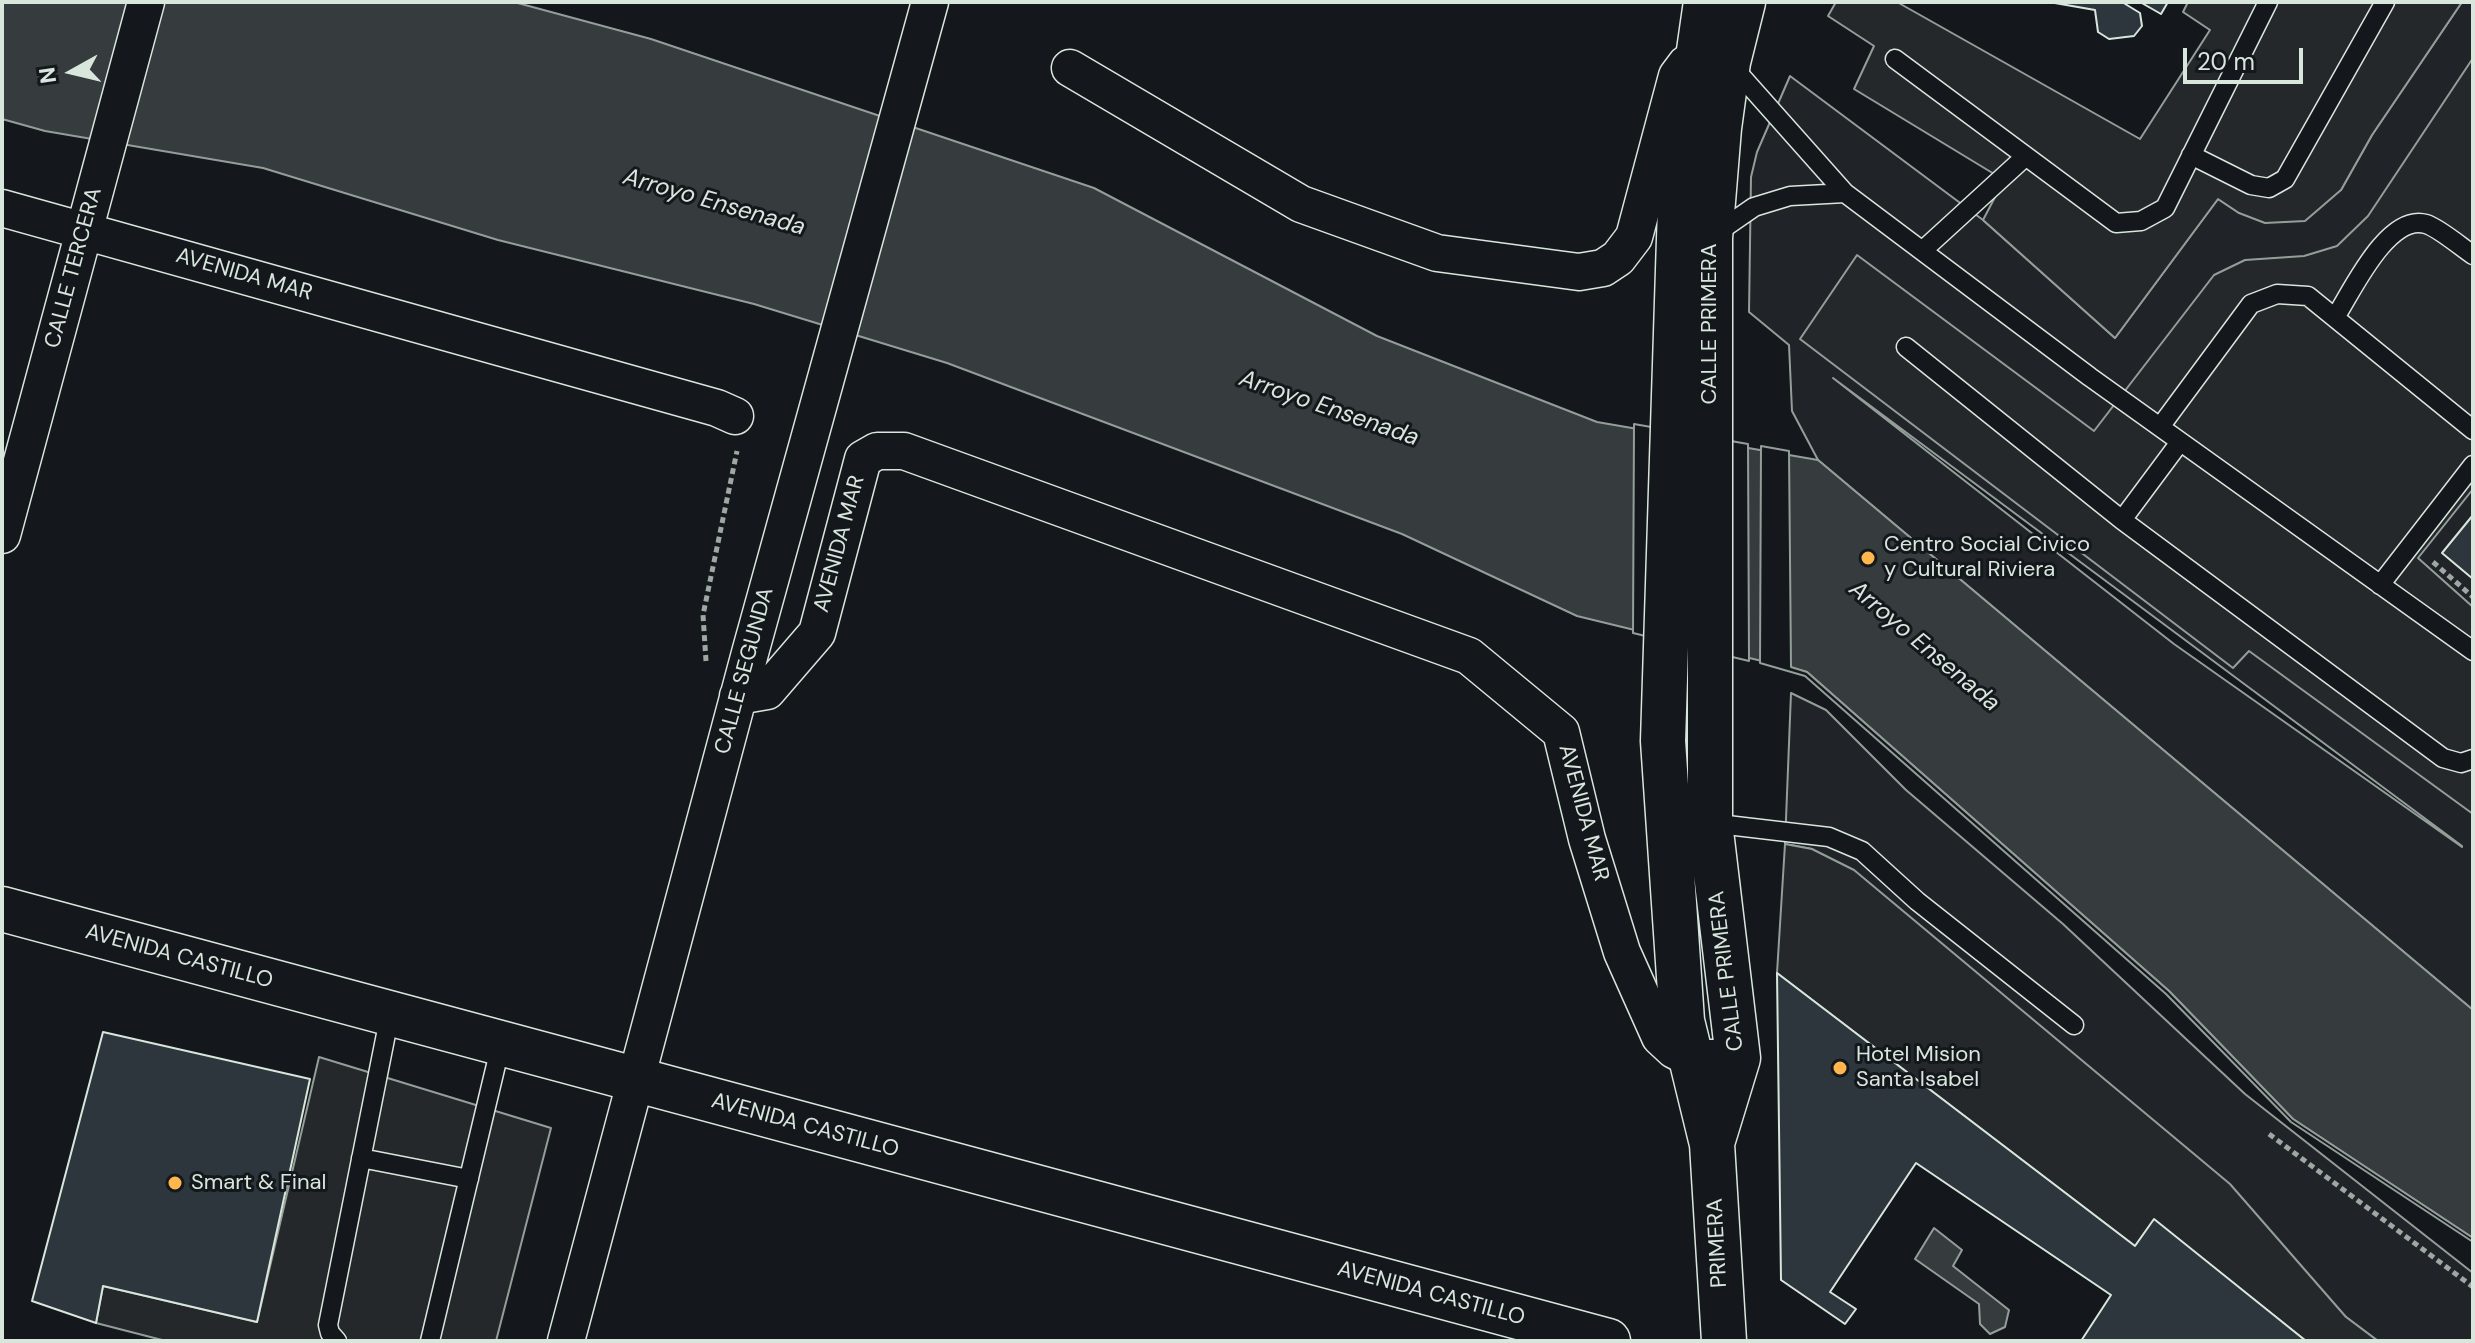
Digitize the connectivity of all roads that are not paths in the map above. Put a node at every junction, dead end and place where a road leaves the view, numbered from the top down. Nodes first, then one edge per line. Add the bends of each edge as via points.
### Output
1 (146, 2) edge
2 (930, 2) edge
3 (1706, 2) edge
4 (1743, 2) edge
5 (2268, 2) edge
6 (2385, 2) edge
7 (1713, 59) junction
8 (1895, 59) dead end
9 (1070, 68) dead end
10 (2191, 155) junction
11 (2026, 156) junction
12 (1845, 193) junction
13 (2, 208) edge
14 (84, 230) junction
15 (1693, 248) junction
16 (1922, 251) junction
17 (2473, 255) edge
18 (1693, 312) junction
19 (2336, 316) junction
20 (1906, 347) dead end
21 (735, 416) road end
22 (2160, 427) junction
23 (2473, 430) edge
24 (2180, 442) junction
25 (2473, 465) edge
26 (2122, 520) junction
27 (2, 535) edge
28 (2380, 585) junction
29 (2473, 651) edge
30 (738, 696) junction
31 (2473, 759) edge
32 (1710, 823) junction
33 (2, 909) edge
34 (390, 1014) junction
35 (2074, 1025) dead end
36 (501, 1044) junction
37 (1690, 1058) junction
38 (1738, 1058) junction
39 (635, 1080) junction
40 (1712, 1144) junction
41 (361, 1158) junction
42 (469, 1179) junction
43 (337, 1341) edge
44 (430, 1341) edge
45 (566, 1341) edge
46 (1608, 1341) edge
47 (1724, 1341) edge

1 - 14 street, CALLE TERCERA
2 - 30 street, CALLE SEGUNDA
3 - 7 main road
4 - 7 main road, CALLE PRIMERA
5 - 10 lane
6 - 10 lane via 2285,179 2269,188 2251,185
7 - 9 street via 1687,62 1677,76 1634,237 1603,268 1579,272 1437,253 1301,204
7 - 12 lane
7 - 15 main road, CALLE PRIMERA via 1719,128
8 - 11 lane
10 - 11 lane via 2165,208 2141,221 2116,223
11 - 16 lane
12 - 15 lane via 1790,196 1754,207
12 - 16 lane
13 - 14 street, AVENIDA MAR
14 - 21 street, AVENIDA MAR
14 - 27 street, CALLE TERCERA
15 - 18 main road, CALLE PRIMERA
16 - 22 lane
17 - 19 lane via 2426,224 2409,225 2384,240
18 - 32 main road, CALLE PRIMERA
18 - 37 main road, CALLE PRIMERA via 1663,741 1682,1021
19 - 22 lane via 2308,296 2277,294 2251,304
19 - 23 lane
20 - 26 lane
22 - 24 lane
24 - 26 lane
24 - 28 lane
25 - 28 lane
26 - 31 lane via 2443,758 2461,763
28 - 29 lane
30 - 37 street, AVENIDA MAR via 767,691 817,633 863,459 877,451 904,451 1469,656 1561,732 1622,952 1660,1037
30 - 39 street, CALLE SEGUNDA
32 - 35 lane via 1829,837 1862,851
32 - 38 main road, CALLE PRIMERA
33 - 34 main road, AVENIDA CASTILLO
34 - 36 main road, AVENIDA CASTILLO
34 - 41 lane
36 - 39 main road, AVENIDA CASTILLO
36 - 42 lane
37 - 38 street
37 - 40 main road, CALLE PRIMERA
38 - 40 main road, CALLE PRIMERA
39 - 45 street, CALLE SEGUNDA
39 - 46 main road, AVENIDA CASTILLO
40 - 47 main road, PRIMERA
41 - 42 lane
41 - 43 lane via 328,1325
42 - 44 lane

